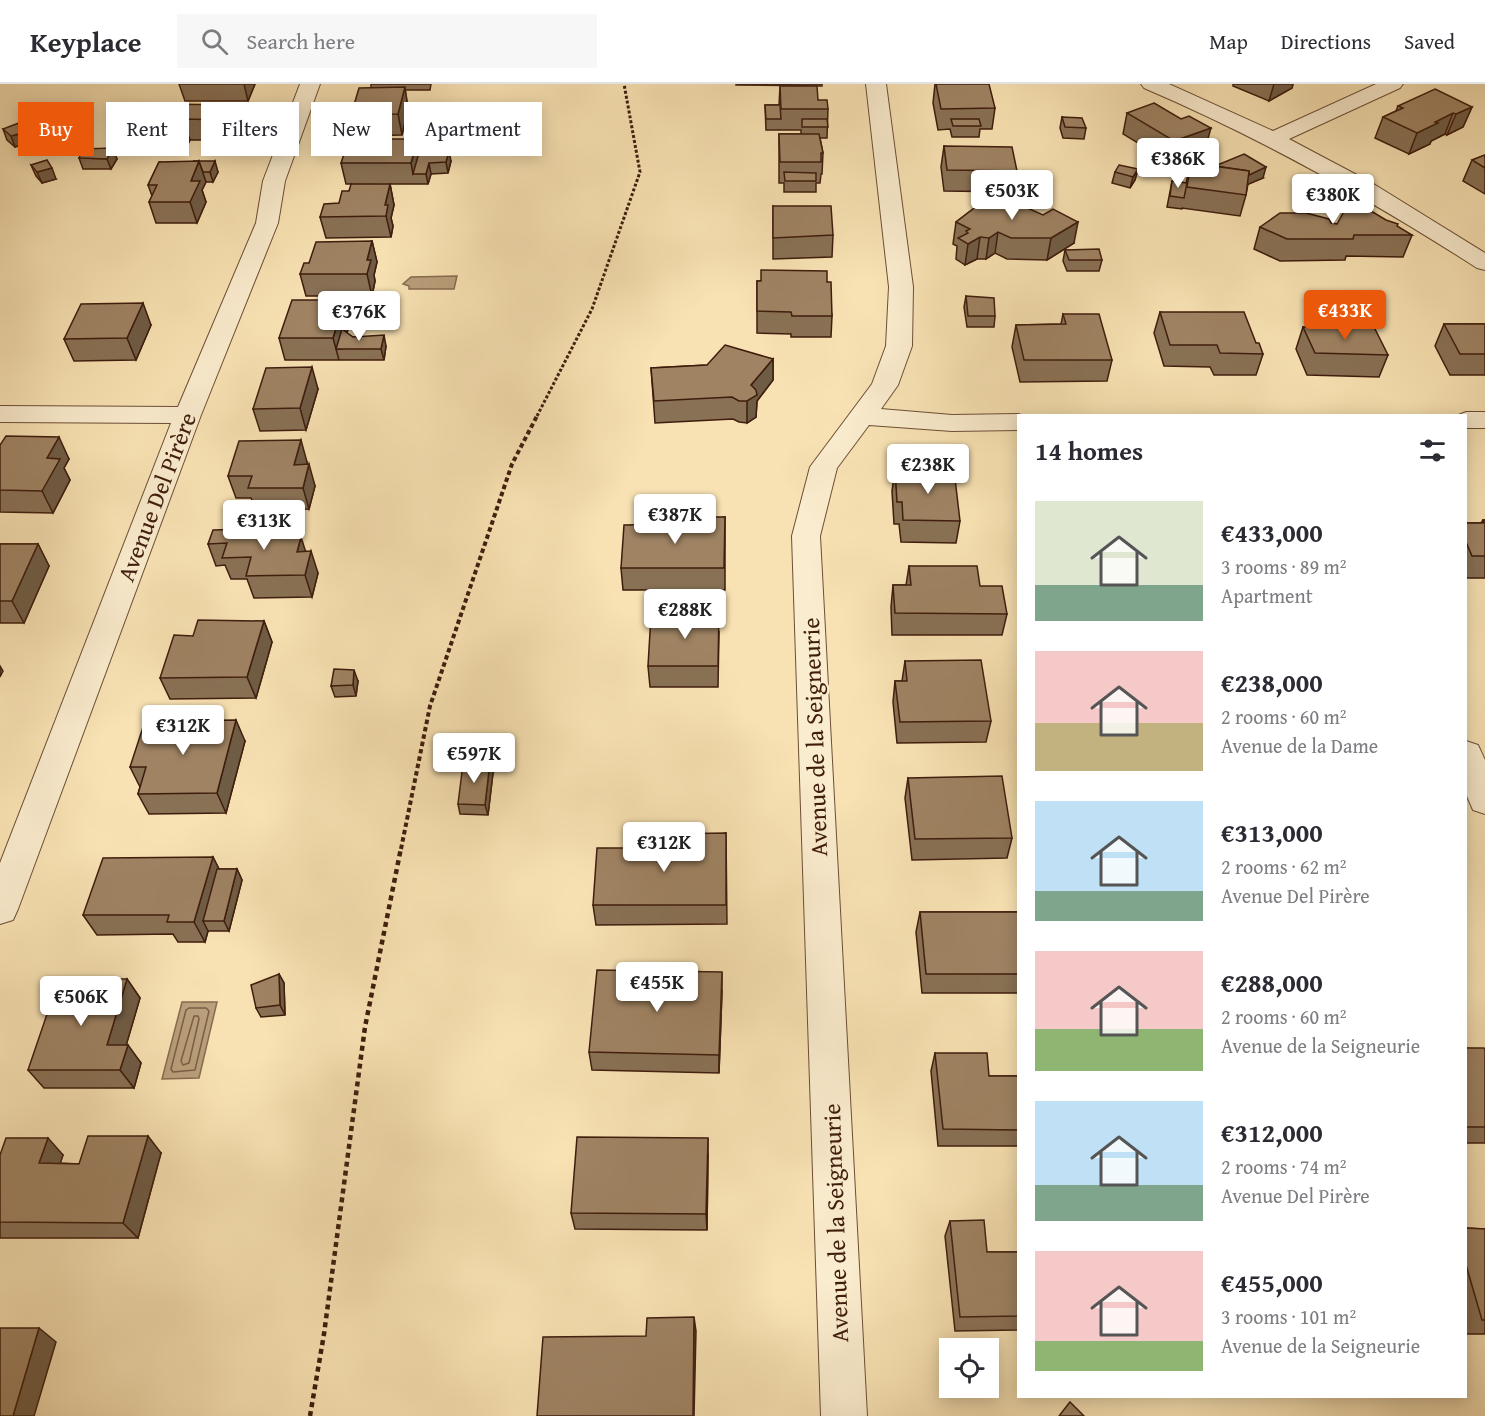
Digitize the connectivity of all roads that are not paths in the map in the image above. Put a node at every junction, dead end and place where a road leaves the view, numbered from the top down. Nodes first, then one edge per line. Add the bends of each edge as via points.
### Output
1 (310, 84) edge
2 (876, 84) edge
3 (1151, 84) edge
4 (1393, 84) edge
5 (1274, 138) junction
6 (1485, 263) edge
7 (0, 414) edge
8 (188, 415) junction
9 (864, 416) junction
10 (1467, 420) edge
11 (1485, 420) edge
12 (1017, 422) edge
13 (1467, 756) edge
14 (1485, 800) edge
15 (0, 909) edge
16 (844, 1416) edge

1 - 8 street, Avenue Del Pirère via 274,181 267,223
2 - 9 street, Avenue de la Seigneurie via 901,286 900,334 885,385
3 - 5 street
4 - 5 street
5 - 6 street via 1416,217
7 - 8 street
8 - 15 street, Avenue Del Pirère
9 - 12 street via 952,423
9 - 16 street, Avenue de la Seigneurie via 824,467 806,536
10 - 11 street
13 - 14 street

